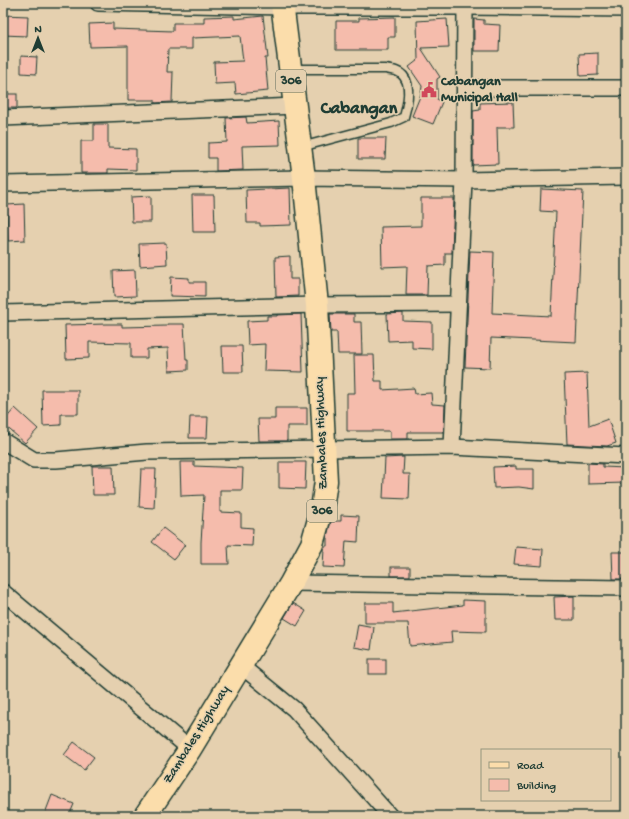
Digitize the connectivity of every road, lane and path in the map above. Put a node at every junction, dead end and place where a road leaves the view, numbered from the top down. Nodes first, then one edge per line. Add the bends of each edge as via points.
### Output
1 (98, 3) edge
2 (282, 5) edge
3 (465, 5) edge
4 (626, 9) edge
5 (290, 69) junction
6 (465, 88) junction
7 (626, 88) edge
8 (295, 106) junction
9 (3, 118) edge
10 (300, 147) junction
11 (626, 177) edge
12 (304, 178) junction
13 (464, 180) junction
14 (3, 184) edge
15 (458, 304) junction
16 (317, 305) junction
17 (3, 313) edge
18 (3, 441) edge
19 (452, 447) junction
20 (324, 449) junction
21 (626, 456) edge
22 (291, 583) junction
23 (626, 588) edge
24 (3, 592) edge
25 (240, 666) junction
26 (190, 750) junction
27 (145, 816) edge
28 (390, 816) edge

1 - 2 street
2 - 3 street
2 - 5 main road, Zambales Highway / 306
3 - 4 street
3 - 6 street
5 - 8 main road, Zambales Highway / 306
5 - 10 lane via 392,70 405,78 408,88 408,104 404,117 391,123
6 - 7 street
6 - 13 street
8 - 9 street
8 - 10 main road, Zambales Highway / 306
10 - 12 main road, Zambales Highway / 306
11 - 13 street
12 - 13 street
12 - 14 street
12 - 16 main road, Zambales Highway / 306
13 - 15 street
15 - 16 street
15 - 19 street
16 - 17 street
16 - 20 main road, Zambales Highway / 306
18 - 20 street via 34,460 147,452
19 - 20 street
19 - 21 street
20 - 22 main road, Zambales Highway / 306 via 326,481 322,509 312,544
22 - 23 street
22 - 25 main road, Zambales Highway / 306
24 - 26 street
25 - 26 main road, Zambales Highway / 306
25 - 28 street via 294,709
26 - 27 main road, Zambales Highway / 306

